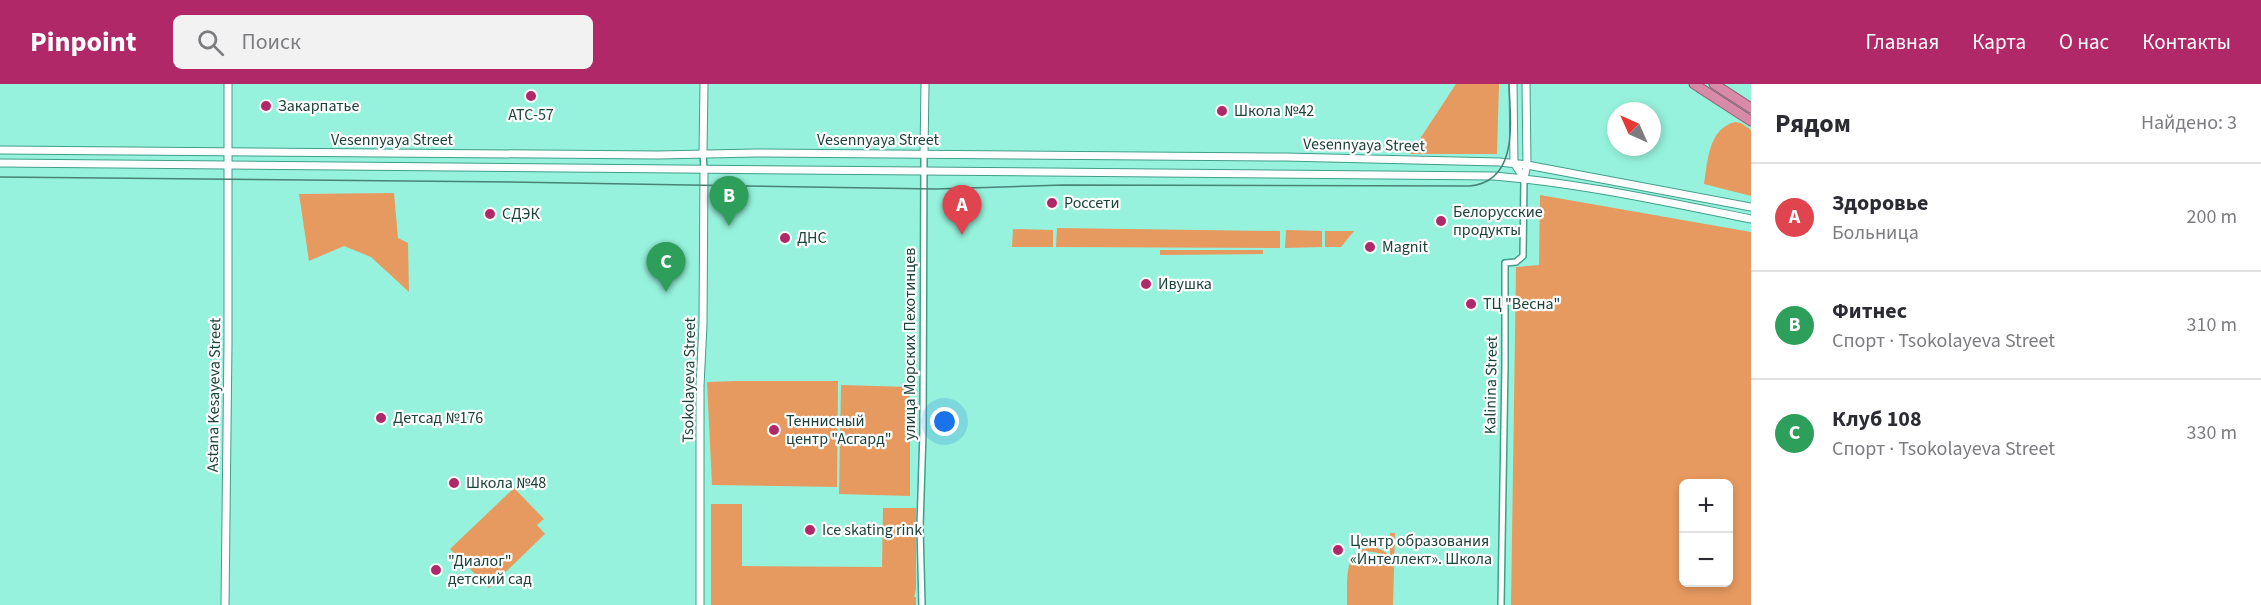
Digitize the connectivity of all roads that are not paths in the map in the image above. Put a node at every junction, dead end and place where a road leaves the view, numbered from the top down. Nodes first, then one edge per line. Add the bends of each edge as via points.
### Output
1 (228, 84) edge
2 (704, 84) edge
3 (925, 84) edge
4 (1513, 84) edge
5 (1526, 84) edge
6 (1694, 84) edge
7 (1714, 84) edge
8 (1751, 108) edge
9 (1751, 121) edge
10 (0, 150) edge
11 (228, 152) junction
12 (703, 153) junction
13 (924, 154) junction
14 (0, 163) edge
15 (1514, 164) junction
16 (227, 165) junction
17 (1527, 165) junction
18 (704, 169) junction
19 (924, 170) junction
20 (1524, 178) junction
21 (1751, 207) edge
22 (1751, 219) edge
23 (225, 605) edge
24 (700, 605) edge
25 (922, 605) edge
26 (1501, 605) edge

1 - 11 street
2 - 12 street, Tsokolayeva Street
3 - 13 street, улица Морских Пехотинцев
4 - 15 street
5 - 17 street, Kalinina Street
6 - 9 highway
7 - 8 highway
10 - 11 street, Vesennyaya Street
11 - 12 street, Vesennyaya Street
11 - 16 street
12 - 13 street, Vesennyaya Street
12 - 18 street, Tsokolayeva Street
13 - 15 street, Vesennyaya Street via 1285,157
13 - 19 street, улица Морских Пехотинцев
14 - 16 street, Vesennyaya Street
15 - 17 street, Vesennyaya Street
15 - 20 street
16 - 18 street, Vesennyaya Street
16 - 23 street
17 - 20 street, Kalinina Street
17 - 21 street, Vesennyaya Street
18 - 19 street, Vesennyaya Street
18 - 24 street, Tsokolayeva Street
19 - 20 street, Vesennyaya Street
19 - 25 street, улица Морских Пехотинцев
20 - 22 street, Vesennyaya Street
20 - 26 street, Kalinina Street via 1524,248 1516,262 1504,263

